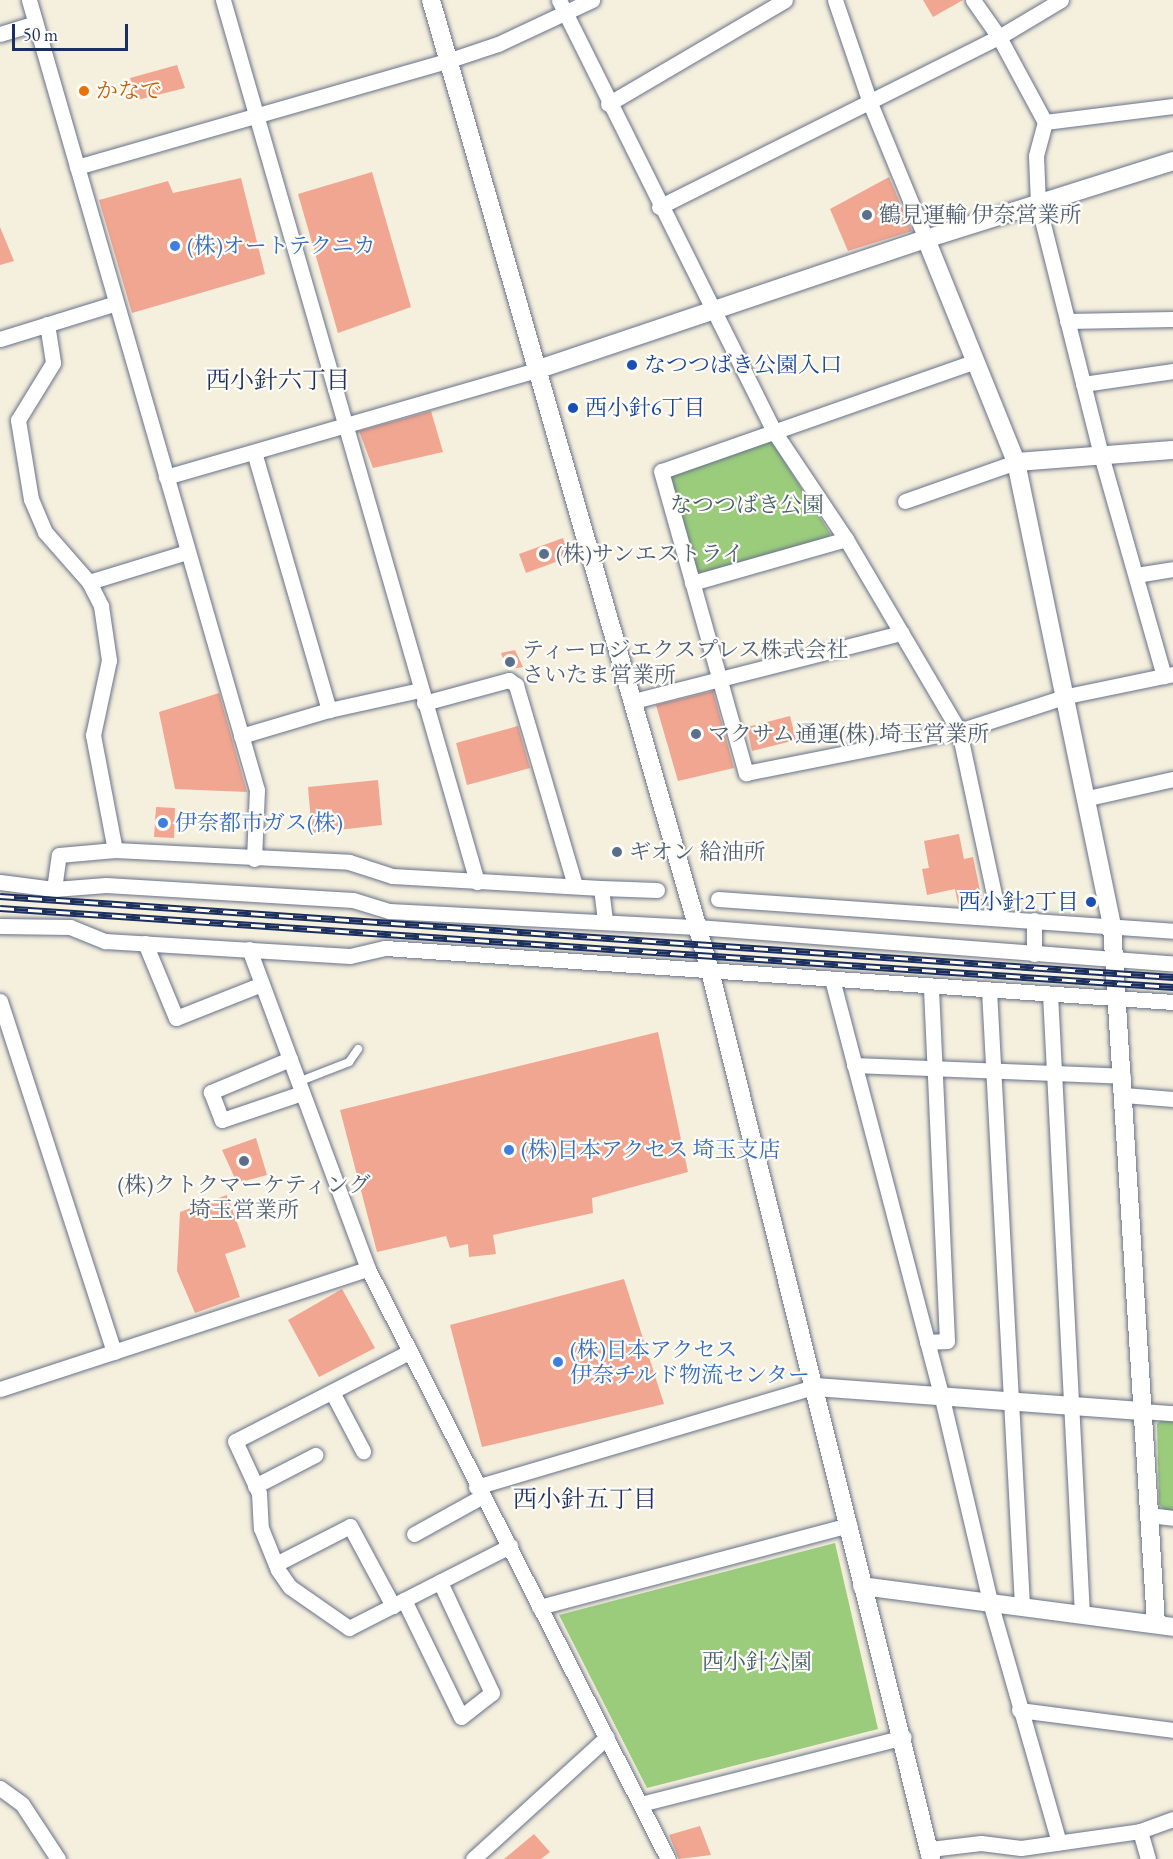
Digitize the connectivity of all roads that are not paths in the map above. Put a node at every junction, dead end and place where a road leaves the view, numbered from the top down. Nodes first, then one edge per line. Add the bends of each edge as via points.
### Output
1 (28, 0) edge
2 (431, 0) edge
3 (559, 0) edge
4 (592, 0) edge
5 (784, 0) edge
6 (835, 0) edge
7 (973, 0) edge
8 (1060, 0) edge
9 (227, 1) edge
10 (565, 16) junction
11 (35, 23) junction
12 (0, 34) edge
13 (999, 37) junction
14 (447, 61) junction
15 (870, 103) junction
16 (608, 104) junction
17 (1173, 106) edge
18 (256, 114) junction
19 (1045, 122) junction
20 (1173, 161) edge
21 (77, 167) junction
22 (1038, 204) junction
23 (659, 207) junction
24 (926, 239) junction
25 (117, 303) junction
26 (711, 309) junction
27 (1173, 319) edge
28 (1067, 321) junction
29 (47, 324) junction
30 (0, 339) edge
31 (973, 362) junction
32 (539, 369) junction
33 (1173, 371) edge
34 (1083, 384) junction
35 (345, 425) junction
36 (773, 430) junction
37 (1173, 450) edge
38 (254, 452) junction
39 (1101, 455) junction
40 (1016, 462) junction
41 (166, 477) junction
42 (905, 501) dead end
43 (846, 539) junction
44 (187, 552) junction
45 (1173, 569) edge
46 (1136, 575) junction
47 (89, 582) junction
48 (692, 583) junction
49 (901, 633) junction
50 (1169, 675) edge
51 (719, 679) junction
52 (1067, 696) junction
53 (422, 697) junction
54 (634, 701) junction
55 (329, 710) junction
56 (959, 731) junction
57 (241, 736) junction
58 (1173, 779) edge
59 (1088, 798) junction
60 (115, 850) junction
61 (254, 859) junction
62 (0, 882) edge
63 (477, 882) junction
64 (575, 885) junction
65 (601, 888) junction
66 (54, 889) junction
67 (657, 890) dead end
68 (718, 899) dead end
69 (999, 917) junction
70 (1034, 920) junction
71 (605, 921) junction
72 (0, 926) edge
73 (1112, 926) junction
74 (697, 927) junction
75 (1173, 931) edge
76 (145, 943) junction
77 (249, 949) junction
78 (1034, 954) junction
79 (1115, 960) junction
80 (1173, 964) edge
81 (710, 971) junction
82 (832, 979) junction
83 (262, 984) junction
84 (931, 986) junction
85 (989, 990) junction
86 (1050, 994) junction
87 (1118, 998) junction
88 (0, 1001) edge
89 (1173, 1002) edge
90 (358, 1049) dead end
91 (290, 1059) junction
92 (854, 1065) junction
93 (933, 1068) junction
94 (992, 1070) junction
95 (1054, 1073) junction
96 (1123, 1076) junction
97 (300, 1087) junction
98 (1124, 1095) junction
99 (1173, 1099) edge
100 (368, 1269) junction
101 (927, 1342) junction
102 (114, 1352) junction
103 (409, 1352) junction
104 (814, 1388) junction
105 (0, 1389) edge
106 (332, 1392) junction
107 (941, 1394) junction
108 (1011, 1400) junction
109 (1070, 1405) junction
110 (1142, 1411) junction
111 (1173, 1413) edge
112 (363, 1451) dead end
113 (315, 1455) dead end
114 (255, 1486) junction
115 (478, 1492) junction
116 (1149, 1515) junction
117 (1173, 1518) edge
118 (849, 1526) junction
119 (414, 1534) dead end
120 (510, 1546) junction
121 (276, 1564) junction
122 (440, 1582) junction
123 (862, 1586) junction
124 (990, 1602) junction
125 (398, 1603) junction
126 (1022, 1606) junction
127 (539, 1607) junction
128 (1082, 1614) junction
129 (1164, 1626) edge
130 (1019, 1710) junction
131 (1173, 1730) edge
132 (607, 1737) junction
133 (904, 1737) junction
134 (0, 1788) edge
135 (641, 1804) junction
136 (1173, 1819) edge
137 (1140, 1831) junction
138 (1059, 1842) junction
139 (931, 1854) edge
140 (58, 1859) edge
141 (474, 1859) edge
142 (669, 1859) edge
143 (1148, 1859) edge

1 - 11 street
2 - 14 street
3 - 10 street
4 - 10 street
5 - 16 street
6 - 15 street
7 - 13 street
8 - 13 street
9 - 18 street
10 - 14 street
10 - 16 street
11 - 12 street
11 - 21 street
13 - 15 street
13 - 19 street
14 - 18 street
14 - 32 street
15 - 23 street
15 - 24 street
16 - 23 street
17 - 19 street
18 - 21 street
18 - 35 street
19 - 22 street via 1036,156
20 - 22 street
21 - 25 street
22 - 24 street
22 - 28 street
23 - 26 street
24 - 26 street
24 - 31 street
25 - 29 street
25 - 41 street
26 - 32 street
26 - 36 street
27 - 28 street
28 - 34 street
29 - 30 street
29 - 47 street via 53,363 18,420 31,499 45,532
31 - 36 street
31 - 40 street
32 - 35 street
32 - 54 street
33 - 34 street
34 - 39 street
35 - 38 street
35 - 53 street
36 - 43 street
36 - 48 street via 661,471
37 - 39 street
38 - 41 street
38 - 55 street
39 - 40 street
39 - 46 street
40 - 42 street
40 - 52 street
41 - 44 street
43 - 48 street
43 - 49 street
44 - 47 street
44 - 57 street
45 - 46 street
46 - 50 street
47 - 60 street via 100,606 109,660 93,735
48 - 51 street
49 - 51 street
49 - 56 street
50 - 52 street
51 - 54 street
51 - 56 street via 746,773
52 - 56 street
52 - 59 street
53 - 55 street
53 - 63 street
53 - 64 street via 509,680 516,685
54 - 74 street
55 - 57 street
56 - 69 street
57 - 61 street via 256,790
58 - 59 street
59 - 73 street
60 - 61 street
60 - 66 street via 59,855
61 - 63 street via 349,862 392,876
62 - 66 street
63 - 64 street
64 - 65 street
65 - 67 street
65 - 71 street
66 - 71 street via 106,885 353,900 389,911
68 - 69 street
69 - 70 street
70 - 73 street
70 - 78 street
71 - 74 street
72 - 76 street via 70,927 105,941
73 - 75 street
73 - 79 street
74 - 78 street
74 - 81 street
76 - 77 street
76 - 83 street via 176,1018
77 - 81 street via 350,956 385,948
77 - 83 street
78 - 79 street
79 - 80 street
79 - 87 street
81 - 82 street
81 - 104 street
82 - 84 street
82 - 92 street
83 - 91 street
84 - 85 street
84 - 93 street
85 - 86 street
85 - 94 street
86 - 87 street
86 - 95 street
87 - 89 street
87 - 96 street
88 - 102 street
90 - 97 lane via 349,1062
91 - 97 street
91 - 97 street via 211,1092 222,1120
92 - 93 street
92 - 101 street
93 - 94 street
93 - 101 street via 947,1341
94 - 95 street
94 - 108 street
95 - 96 street
95 - 109 street
96 - 98 street
97 - 100 street
98 - 99 street
98 - 110 street
100 - 102 street
100 - 103 street
101 - 107 street
102 - 105 street
103 - 106 street
103 - 115 street
104 - 107 street
104 - 115 street
104 - 118 street
106 - 112 street
106 - 114 street via 235,1441
107 - 108 street
107 - 124 street
108 - 109 street
108 - 126 street
109 - 110 street
109 - 128 street
110 - 111 street
110 - 116 street
113 - 114 street
114 - 121 street via 261,1527
115 - 119 street
115 - 120 street
116 - 117 street
116 - 129 street
118 - 123 street
118 - 127 street
120 - 122 street
120 - 127 street
121 - 125 street via 290,1587 349,1628
121 - 125 street via 350,1526
122 - 125 street
122 - 125 street via 492,1693 461,1717
123 - 124 street
123 - 133 street
124 - 126 street
124 - 130 street
126 - 128 street
127 - 132 street
128 - 129 street
130 - 131 street
130 - 138 street
132 - 135 street
132 - 141 street
133 - 135 street
133 - 139 street
134 - 140 street via 22,1804
135 - 142 street
136 - 137 street
137 - 138 street
137 - 143 street
138 - 139 street via 1021,1848 981,1843

